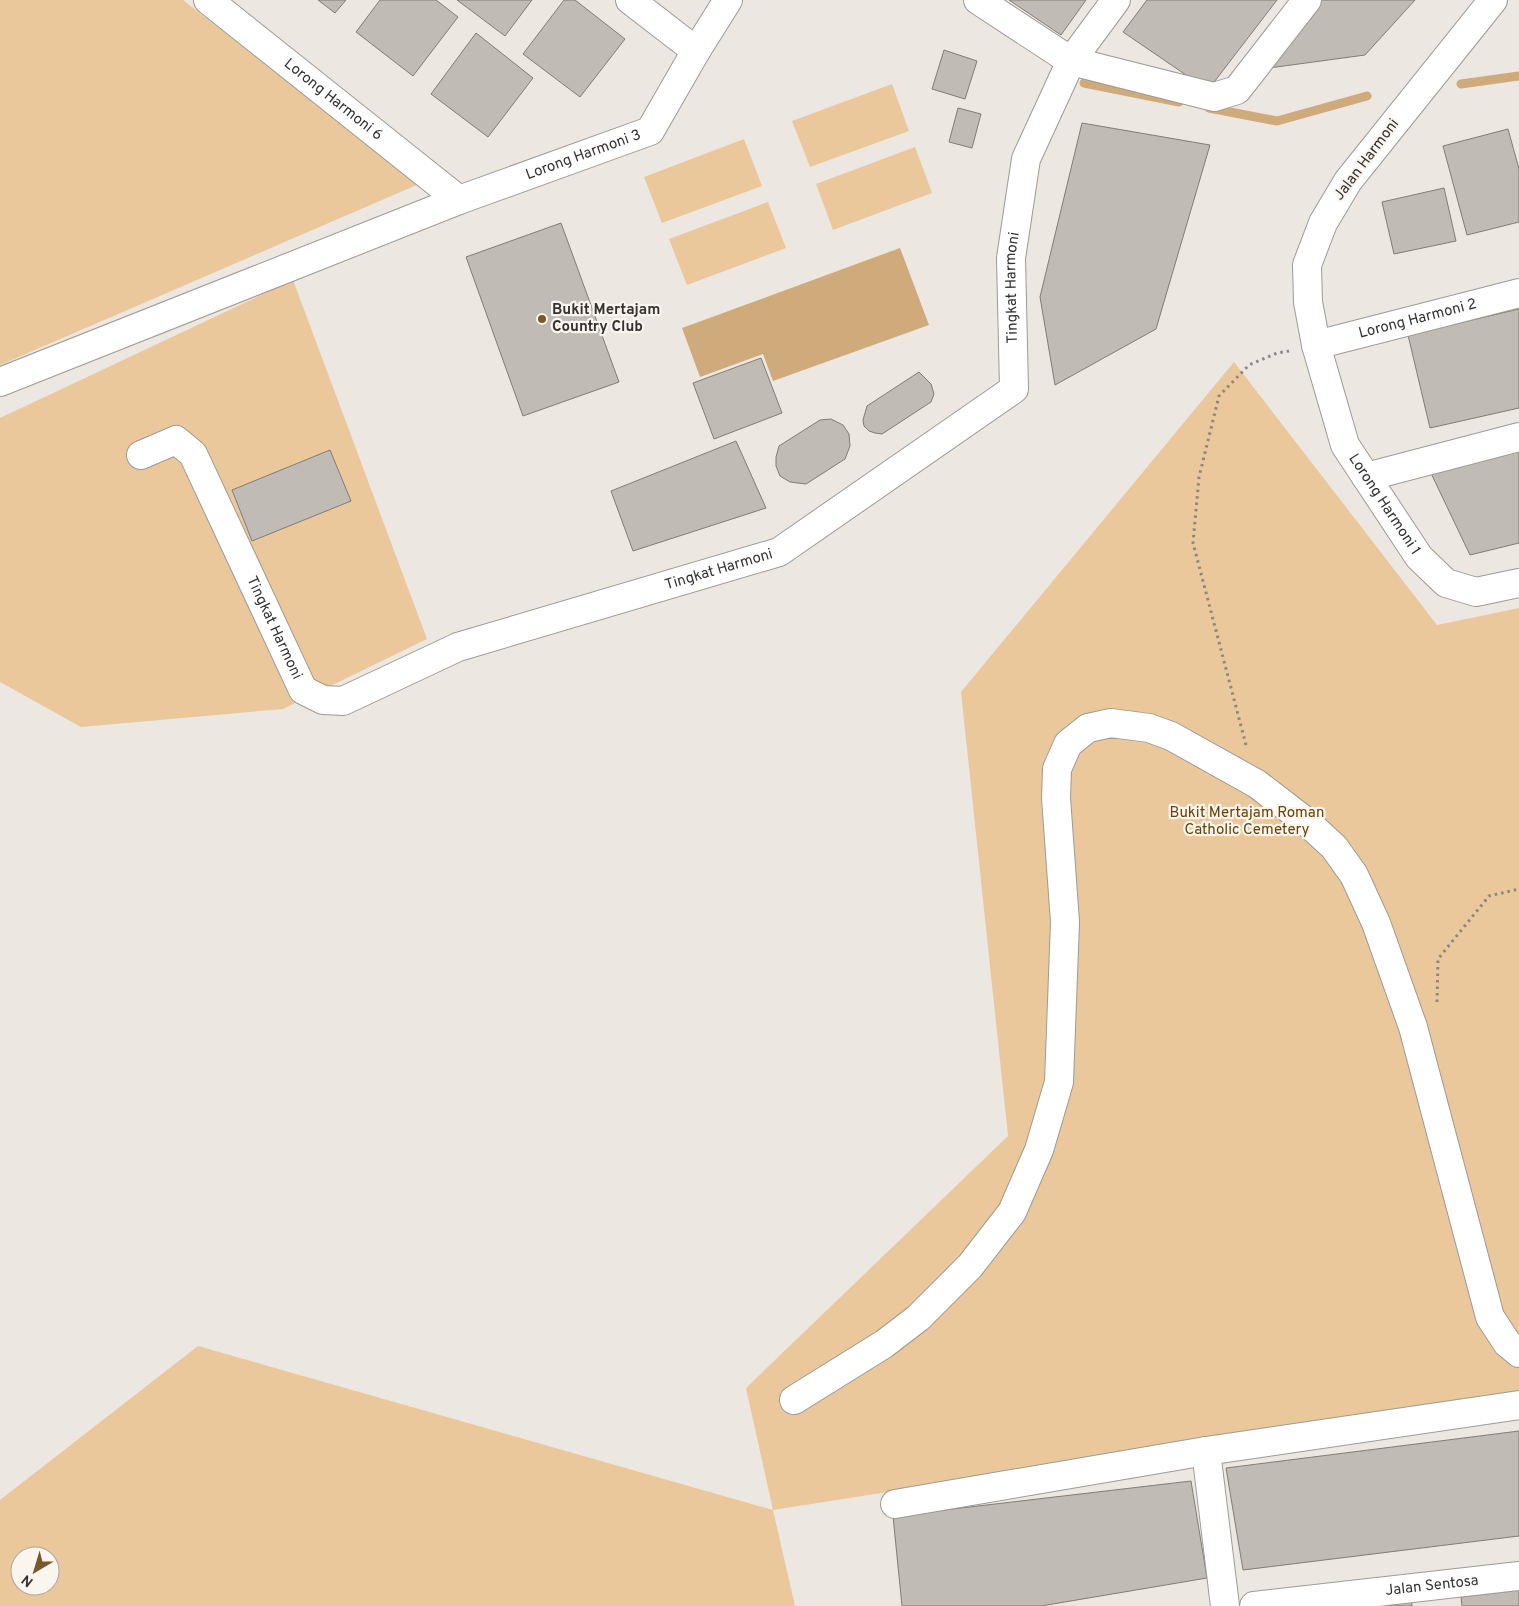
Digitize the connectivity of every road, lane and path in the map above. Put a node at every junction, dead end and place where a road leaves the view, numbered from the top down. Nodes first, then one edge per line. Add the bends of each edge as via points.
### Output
1 (208, 0) edge
2 (630, 0) edge
3 (728, 0) edge
4 (978, 0) edge
5 (1116, 0) edge
6 (1307, 0) edge
7 (1493, 0) edge
8 (696, 51) junction
9 (1070, 61) junction
10 (459, 200) junction
11 (1519, 293) edge
12 (1316, 346) junction
13 (0, 382) edge
14 (1519, 437) edge
15 (141, 455) dead end
16 (1366, 477) junction
17 (1519, 583) edge
18 (1256, 784) junction
19 (1519, 889) edge
20 (1437, 1008) dead end
21 (1519, 1353) edge
22 (794, 1400) dead end
23 (1519, 1405) edge
24 (1206, 1450) junction
25 (895, 1504) dead end
26 (1519, 1576) edge
27 (1442, 1596) edge
28 (1300, 1603) edge
29 (1226, 1606) edge
30 (1254, 1606) edge

1 - 10 street, Lorong Harmoni 6
2 - 8 street
3 - 8 street, Lorong Harmoni 3
4 - 9 street
5 - 9 street, Tingkat Harmoni
6 - 9 street via 1237,90 1214,98
7 - 12 street, Jalan Harmoni via 1348,181 1323,223 1307,266 1308,302
8 - 10 street, Lorong Harmoni 3 via 650,131
9 - 15 street, Tingkat Harmoni via 1026,159 1011,258 1014,389 779,552 458,647 343,701 323,700 303,690 193,454 176,440
10 - 13 street, Lorong Harmoni 3
11 - 12 street, Lorong Harmoni 2
12 - 16 street, Lorong Harmoni 1 via 1345,445
12 - 18 path via 1277,353 1249,365 1219,396 1199,477 1193,543
14 - 16 street
16 - 17 street, Lorong Harmoni 1 via 1419,557 1446,583 1476,592
18 - 21 street via 1334,847 1354,875 1376,923 1413,1027 1490,1317 1507,1343
18 - 22 street via 1171,736 1149,728 1111,722 1088,728 1068,744 1057,769 1056,798 1065,922 1059,1082 1039,1150 1012,1212 970,1266 918,1318 884,1344
19 - 20 path via 1489,896 1438,959
23 - 24 street
24 - 25 street
24 - 29 street
26 - 27 street, Jalan Sentosa
27 - 28 street, Jalan Sentosa
28 - 30 street, Jalan Sentosa

